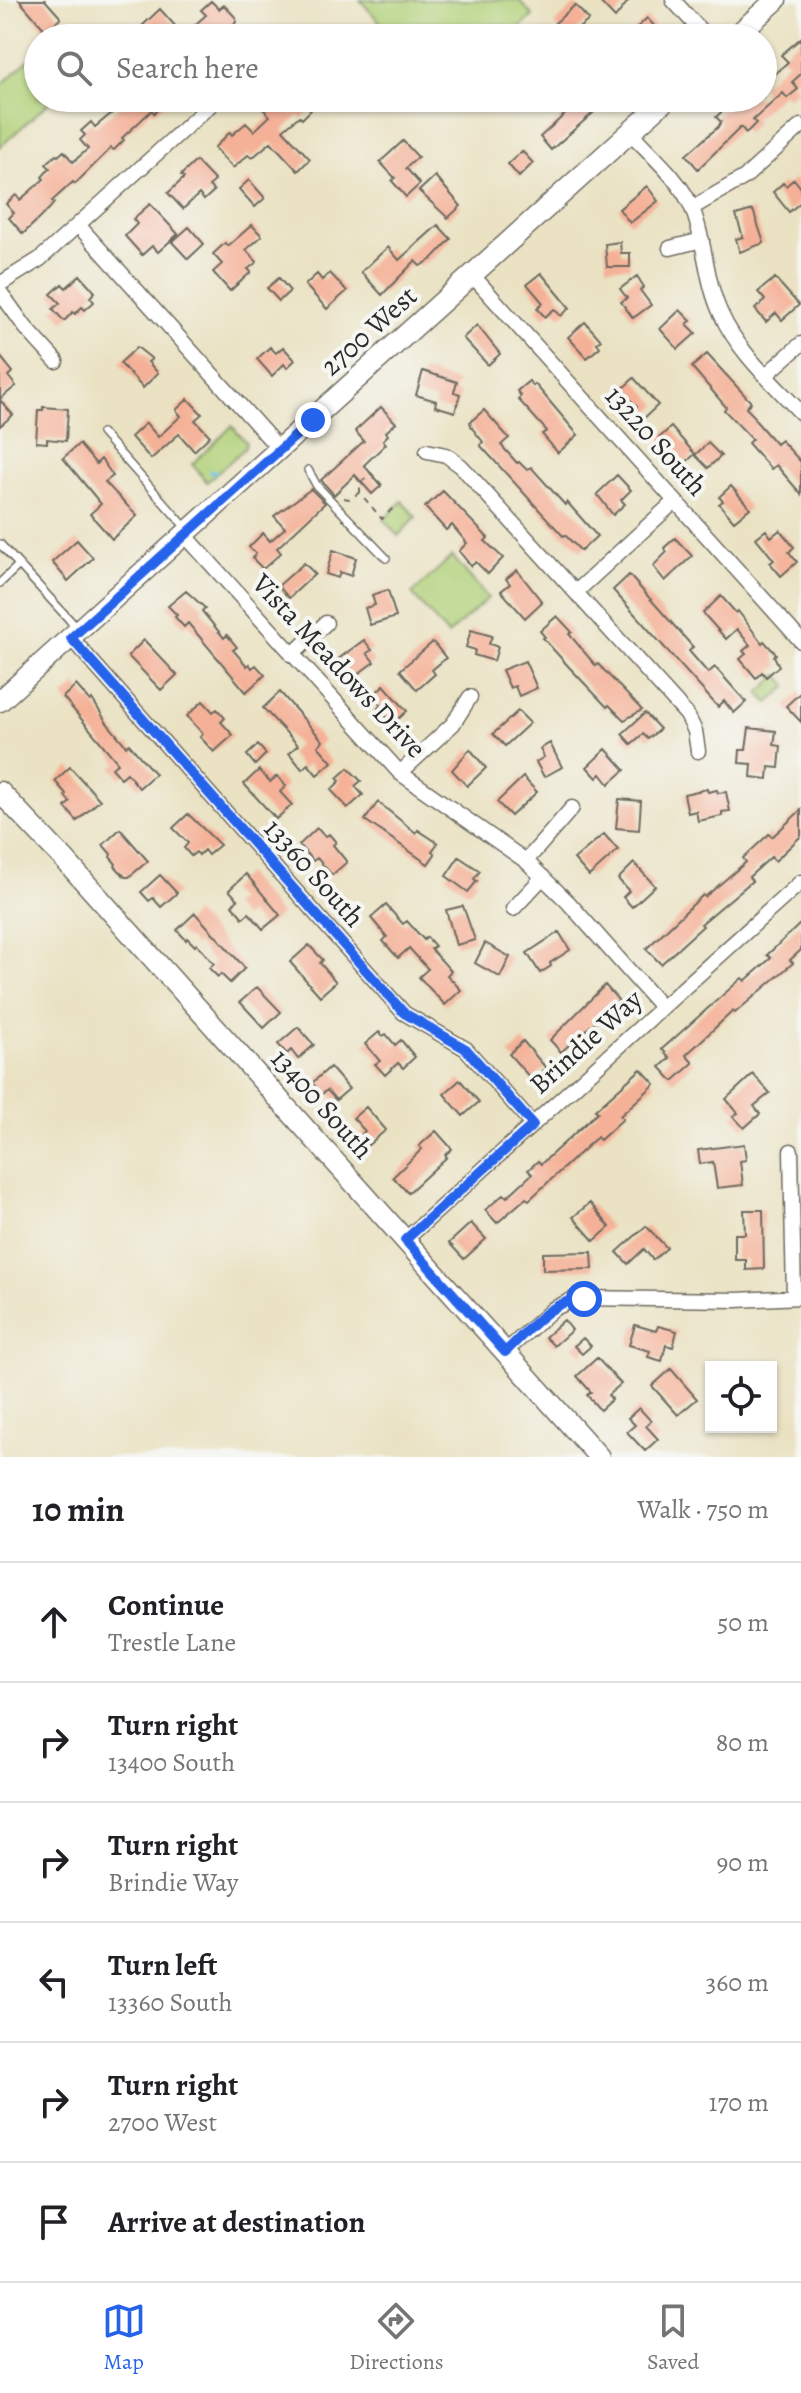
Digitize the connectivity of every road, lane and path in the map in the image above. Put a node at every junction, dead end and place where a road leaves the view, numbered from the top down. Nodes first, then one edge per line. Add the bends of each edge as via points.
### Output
1 (673, 0) edge
2 (776, 0) edge
3 (694, 24) edge
4 (749, 24) edge
5 (203, 112) edge
6 (652, 112) edge
7 (801, 126) edge
8 (630, 132) junction
9 (692, 208) junction
10 (78, 225) junction
11 (702, 240) junction
12 (670, 248) dead end
13 (473, 276) junction
14 (0, 284) edge
15 (0, 292) edge
16 (801, 344) edge
17 (56, 361) dead end
18 (766, 375) junction
19 (801, 413) edge
20 (102, 433) dead end
21 (280, 450) junction
22 (427, 451) dead end
23 (308, 470) dead end
24 (356, 477) dead end
25 (360, 482) junction
26 (382, 485) dead end
27 (360, 493) junction
28 (340, 500) dead end
29 (675, 501) junction
30 (394, 507) dead end
31 (187, 533) junction
32 (0, 544) edge
33 (386, 558) dead end
34 (19, 565) junction
35 (0, 583) edge
36 (576, 592) junction
37 (326, 623) dead end
38 (75, 634) junction
39 (801, 641) edge
40 (292, 655) junction
41 (470, 697) dead end
42 (0, 701) edge
43 (698, 751) dead end
44 (400, 773) junction
45 (0, 792) edge
46 (572, 808) dead end
47 (526, 861) junction
48 (543, 877) junction
49 (801, 882) edge
50 (513, 909) dead end
51 (662, 1008) junction
52 (533, 1125) junction
53 (791, 1151) dead end
54 (405, 1240) junction
55 (798, 1297) edge
56 (505, 1352) junction
57 (599, 1457) edge

1 - 3 street
2 - 4 main road
5 - 10 street
6 - 8 main road, 2700 West
7 - 9 street via 745,177
8 - 9 street
8 - 13 main road, 2700 West
9 - 11 street
10 - 14 street via 40,259
10 - 21 street
11 - 12 street
11 - 18 street via 720,314
13 - 21 main road, 2700 West
13 - 29 street, 13220 South
15 - 17 street
16 - 18 street
18 - 19 street
20 - 31 lane
21 - 31 main road, 2700 West
22 - 36 street via 446,455 461,466
23 - 33 lane
24 - 25 path
25 - 26 path via 371,473
25 - 27 path
27 - 28 path
27 - 30 path via 382,519
29 - 36 street
29 - 39 street, 13220 South
31 - 38 main road, 2700 West
31 - 40 street, Vista Meadows Drive
32 - 34 lane
34 - 35 lane
34 - 38 lane
36 - 43 street via 687,715
37 - 40 street
38 - 42 main road, 2700 West
38 - 52 street, 13360 South via 404,1013 466,1049
40 - 44 street, Vista Meadows Drive
41 - 44 street via 453,724
44 - 47 street, Vista Meadows Drive
45 - 54 main road, 13400 South
46 - 47 street
47 - 48 street, Vista Meadows Drive
48 - 50 street
48 - 51 street, Vista Meadows Drive
49 - 51 street, Brindie Way
51 - 52 street, Brindie Way
52 - 54 street, Brindie Way
53 - 55 street
54 - 56 main road, 13400 South
55 - 56 street via 576,1298 553,1309
56 - 57 main road, 13400 South

